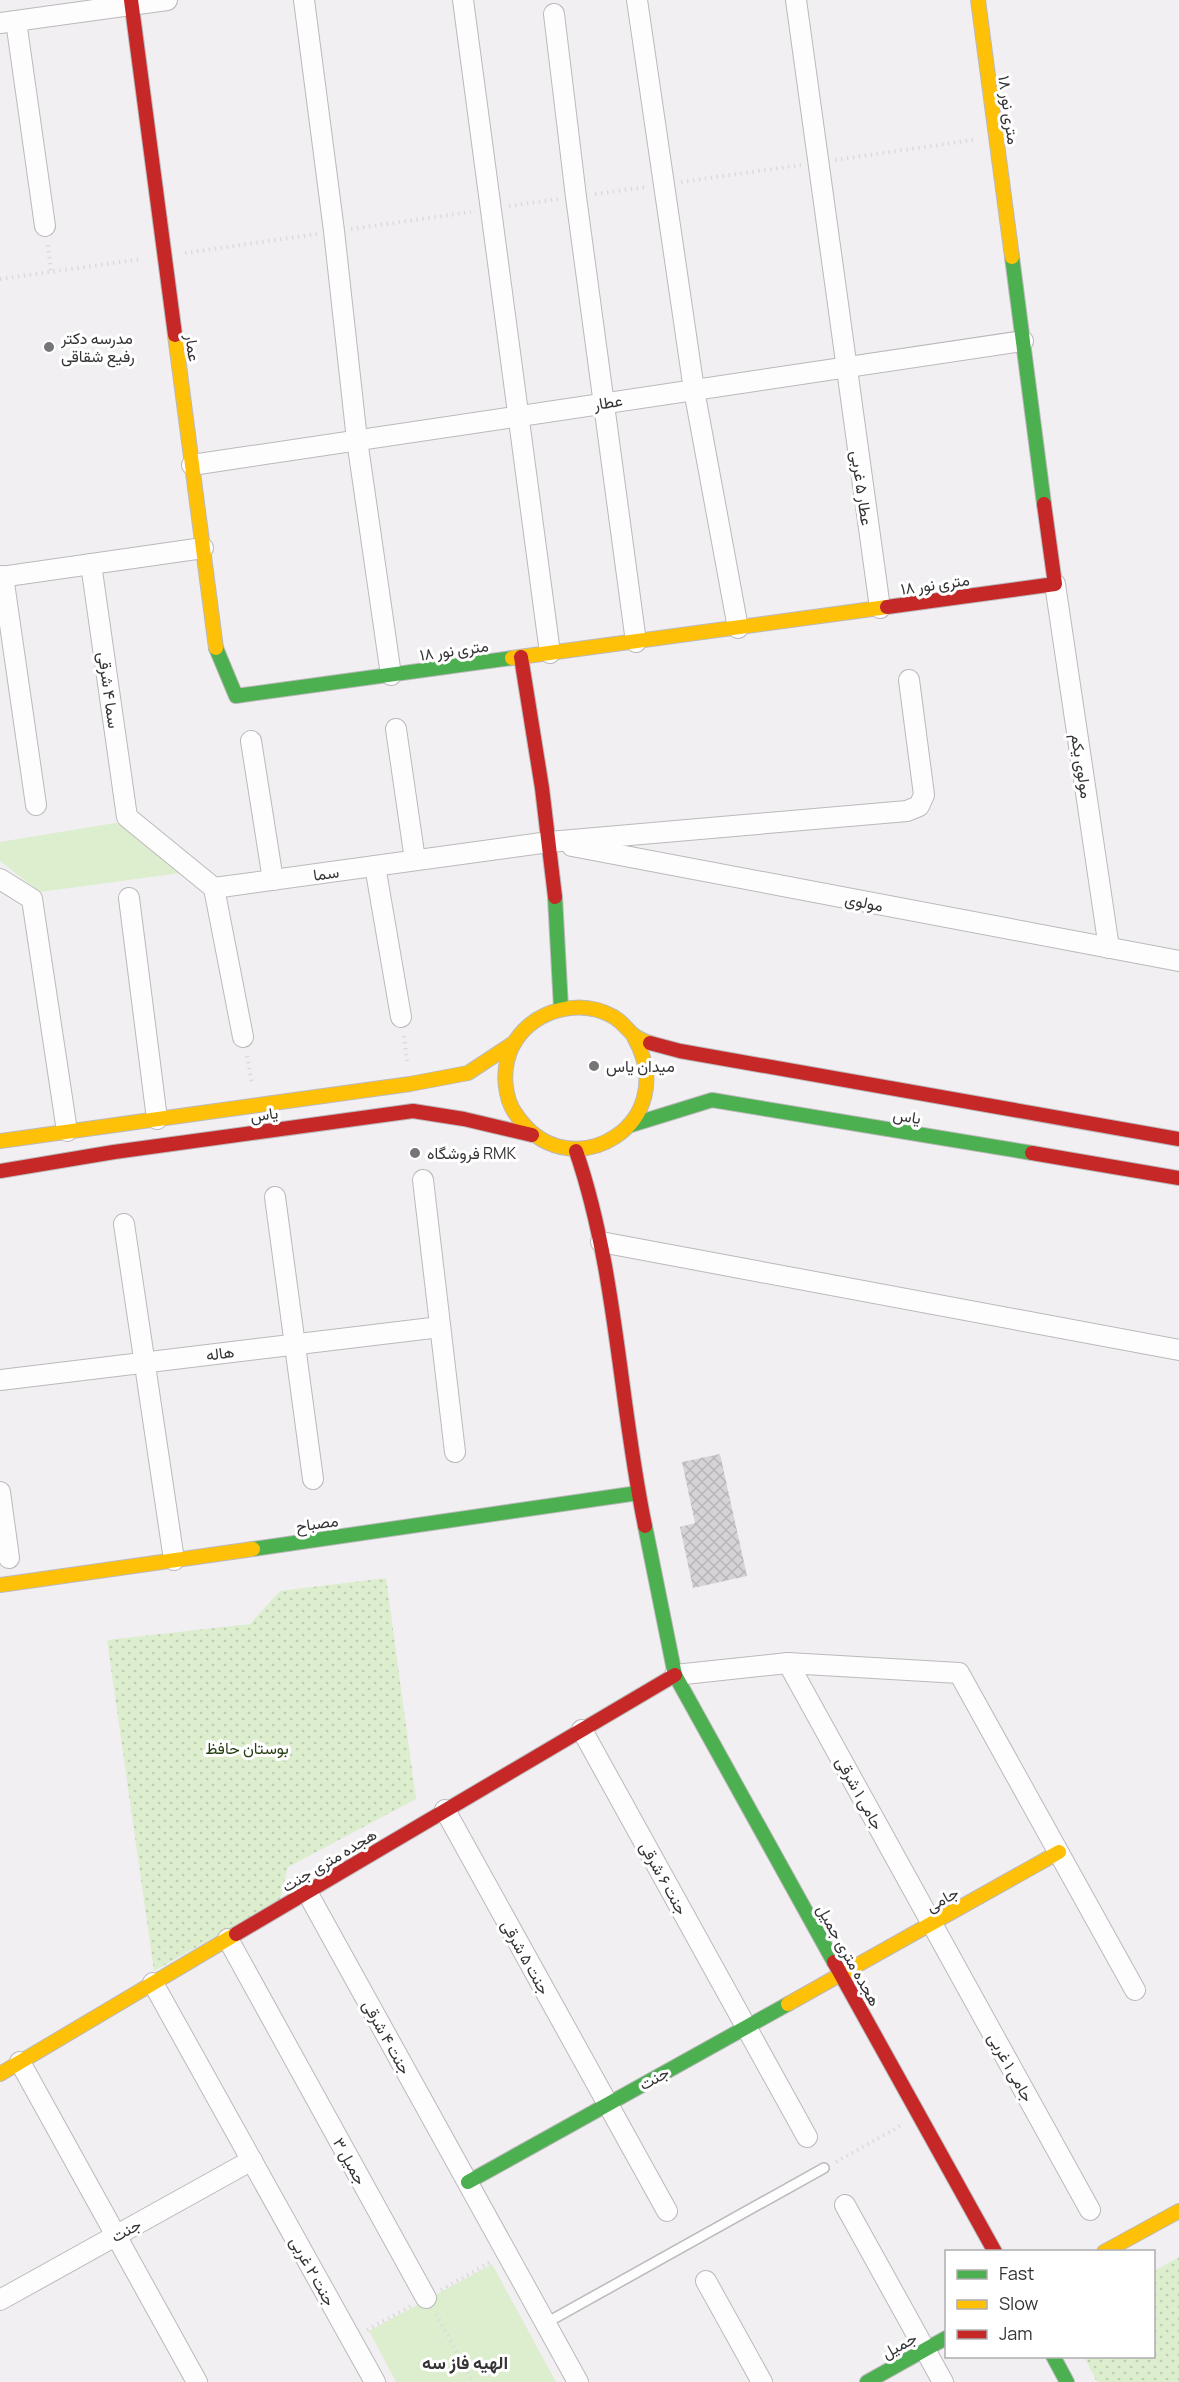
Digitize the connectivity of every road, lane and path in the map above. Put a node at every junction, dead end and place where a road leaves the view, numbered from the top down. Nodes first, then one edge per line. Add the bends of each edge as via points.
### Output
1 (167, 0) edge
2 (304, 0) edge
3 (463, 0) edge
4 (636, 0) edge
5 (796, 0) edge
6 (978, 0) edge
7 (131, 2) edge
8 (554, 14) dead end
9 (8, 22) edge
10 (45, 226) joint
11 (164, 255) junction
12 (51, 272) junction
13 (0, 279) edge
14 (1023, 340) junction
15 (845, 367) junction
16 (694, 390) junction
17 (604, 403) junction
18 (518, 416) junction
19 (357, 440) junction
20 (192, 465) junction
21 (203, 548) junction
22 (91, 564) junction
23 (2, 576) edge
24 (1055, 584) junction
25 (880, 608) junction
26 (738, 628) junction
27 (636, 642) junction
28 (550, 653) junction
29 (521, 657) junction
30 (391, 675) junction
31 (909, 680) dead end
32 (236, 696) joint
33 (396, 729) dead end
34 (251, 741) dead end
35 (36, 805) dead end
36 (549, 842) junction
37 (415, 860) junction
38 (375, 866) junction
39 (0, 879) edge
40 (273, 880) junction
41 (214, 888) junction
42 (129, 898) dead end
43 (1109, 948) junction
44 (1179, 962) edge
45 (561, 1008) junction
46 (401, 1017) joint
47 (243, 1037) joint
48 (634, 1037) junction
49 (515, 1042) junction
50 (410, 1084) junction
51 (256, 1105) junction
52 (157, 1119) junction
53 (631, 1125) junction
54 (67, 1131) junction
55 (532, 1135) junction
56 (1179, 1139) edge
57 (0, 1141) edge
58 (576, 1151) junction
59 (0, 1171) edge
60 (1179, 1178) edge
61 (423, 1180) dead end
62 (275, 1197) dead end
63 (124, 1224) dead end
64 (601, 1242) junction
65 (440, 1327) junction
66 (294, 1345) junction
67 (1179, 1350) edge
68 (144, 1362) junction
69 (0, 1380) edge
70 (455, 1452) dead end
71 (313, 1479) dead end
72 (0, 1492) edge
73 (638, 1493) junction
74 (9, 1558) dead end
75 (174, 1560) junction
76 (0, 1585) edge
77 (788, 1664) junction
78 (675, 1675) junction
79 (582, 1730) junction
80 (445, 1810) junction
81 (1059, 1852) junction
82 (307, 1892) junction
83 (932, 1923) junction
84 (228, 1939) junction
85 (841, 1974) junction
86 (153, 1983) junction
87 (1135, 1990) dead end
88 (746, 2026) junction
89 (20, 2062) junction
90 (0, 2074) edge
91 (608, 2104) junction
92 (919, 2115) junction
93 (807, 2137) dead end
94 (252, 2160) junction
95 (824, 2168) joint
96 (468, 2182) junction
97 (845, 2205) dead end
98 (1090, 2210) dead end
99 (667, 2211) dead end
100 (1179, 2211) edge
101 (116, 2235) junction
102 (994, 2250) edge
103 (1108, 2250) edge
104 (706, 2281) dead end
105 (426, 2298) joint
106 (0, 2300) edge
107 (546, 2323) junction
108 (945, 2339) edge
109 (925, 2350) junction
110 (1054, 2358) edge
111 (197, 2382) edge
112 (375, 2382) edge
113 (473, 2382) edge
114 (578, 2382) edge
115 (762, 2382) edge
116 (867, 2382) edge
117 (943, 2382) edge
118 (1067, 2382) edge

1 - 7 street
2 - 19 street
3 - 18 street
4 - 16 street
5 - 15 street, عطار ۵ غربی
6 - 14 street, ۱۸ متری نور
7 - 9 street
7 - 11 street, عمار
8 - 17 street
9 - 10 street
10 - 12 path
11 - 12 path
11 - 20 street, عمار
12 - 13 path
14 - 15 street, عطار
14 - 24 street, ۱۸ متری نور
15 - 16 street, عطار
15 - 25 street, عطار ۵ غربی
16 - 17 street, عطار
16 - 26 street
17 - 18 street, عطار
17 - 27 street
18 - 19 street, عطار
18 - 28 street
19 - 20 street, عطار
19 - 30 street
20 - 21 street, عمار
21 - 22 street
21 - 32 street, عمار via 216,648
22 - 23 street
22 - 41 street, سما ۴ شرقی via 127,817
23 - 35 street
24 - 25 street, ۱۸ متری نور
24 - 43 street, مولوی یکم
25 - 26 street, ۱۸ متری نور
26 - 27 street, ۱۸ متری نور
27 - 28 street, ۱۸ متری نور
28 - 29 street, ۱۸ متری نور
29 - 30 street, ۱۸ متری نور
29 - 36 street
30 - 32 street, ۱۸ متری نور
31 - 36 street, سما via 924,795 919,806 907,811
33 - 37 street
34 - 40 street
36 - 37 street, سما
36 - 43 street, مولوی
36 - 45 street via 561,961
37 - 38 street, سما
38 - 40 street, سما
38 - 46 street
39 - 54 street via 32,899
40 - 41 street, سما
41 - 47 street
42 - 52 street
43 - 44 street, مولوی
45 - 48 street via 588,1008 615,1018
45 - 49 street via 534,1020
46 - 50 path
47 - 51 path
48 - 53 street via 645,1058 648,1082 643,1104
48 - 56 street, یاس via 680,1051
49 - 50 street, یاس via 468,1073
49 - 55 street via 505,1075 511,1108
50 - 51 street, یاس
51 - 52 street, یاس
52 - 54 street, یاس
53 - 58 street via 597,1148
53 - 60 street, یاس via 712,1100
54 - 57 street, یاس
55 - 58 street via 553,1147
55 - 59 street, یاس via 413,1111
58 - 64 street
61 - 65 street
62 - 66 street
63 - 68 street
64 - 67 street
64 - 73 street
65 - 66 street, هاله
65 - 70 street
66 - 68 street, هاله
66 - 71 street
68 - 69 street, هاله
68 - 75 street
72 - 74 street
73 - 75 street, مصباح
73 - 78 street
75 - 76 street, مصباح
77 - 78 street
77 - 81 street via 959,1673
77 - 83 street, جامی ۱ شرقی
78 - 79 street, هجده متری جنت
78 - 85 street, هجده متری جمیل
79 - 80 street, هجده متری جنت
79 - 88 street, جنت ۶ شرقی
80 - 82 street, هجده متری جنت
80 - 91 street, جنت ۵ شرقی
81 - 83 street, جامی
81 - 87 street
82 - 84 street, هجده متری جنت
82 - 96 street, جنت ۴ شرقی
83 - 85 street, جامی
83 - 98 street, جامی ۱ غربی
84 - 86 street, هجده متری جنت
84 - 105 street, جمیل ۳
85 - 88 street, جنت
85 - 92 street, هجده متری جمیل
86 - 89 street, هجده متری جنت
86 - 94 street, جنت ۲ غربی
88 - 91 street, جنت
88 - 93 street, جنت ۶ شرقی
89 - 90 street, هجده متری جنت
89 - 101 street
91 - 96 street, جنت
91 - 99 street, جنت ۵ شرقی
92 - 95 path
92 - 102 street, هجده متری جمیل
94 - 101 street, جنت
94 - 112 street, جنت ۲ غربی
95 - 107 lane
96 - 107 street, جنت ۴ شرقی
97 - 109 street
100 - 103 street
101 - 106 street, جنت
101 - 111 street
104 - 115 street
105 - 113 path
107 - 114 street, جنت ۴ شرقی
108 - 109 street, جمیل
109 - 116 street, جمیل
109 - 117 street
110 - 118 street

